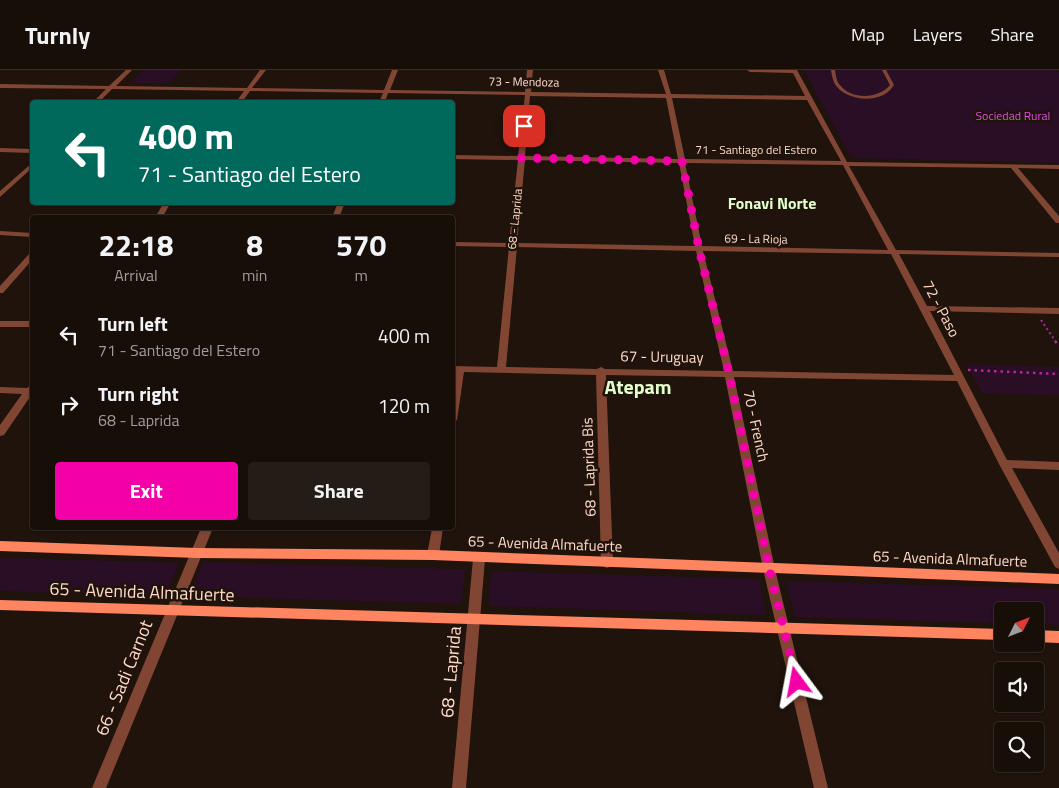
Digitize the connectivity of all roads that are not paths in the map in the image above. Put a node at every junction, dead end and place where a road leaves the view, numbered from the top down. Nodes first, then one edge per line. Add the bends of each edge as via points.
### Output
1 (129, 70) edge
2 (263, 70) edge
3 (395, 70) edge
4 (530, 70) edge
5 (661, 70) edge
6 (750, 70) edge
7 (795, 70) edge
8 (832, 70) edge
9 (884, 70) edge
10 (0, 86) edge
11 (111, 88) junction
12 (248, 90) junction
13 (387, 90) junction
14 (527, 94) junction
15 (669, 96) junction
16 (808, 98) junction
17 (98, 100) edge
18 (241, 100) edge
19 (383, 100) edge
20 (0, 150) edge
21 (30, 151) edge
22 (455, 157) edge
23 (521, 158) junction
24 (682, 161) junction
25 (843, 162) junction
26 (1013, 166) junction
27 (30, 167) edge
28 (1059, 167) edge
29 (0, 195) edge
30 (1059, 221) edge
31 (0, 233) edge
32 (30, 234) edge
33 (455, 244) edge
34 (512, 245) junction
35 (699, 249) junction
36 (893, 253) junction
37 (1059, 255) edge
38 (30, 258) edge
39 (0, 291) edge
40 (924, 308) junction
41 (1059, 311) edge
42 (0, 324) edge
43 (30, 324) edge
44 (501, 368) junction
45 (456, 369) edge
46 (602, 370) junction
47 (729, 373) junction
48 (958, 374) junction
49 (455, 382) edge
50 (30, 389) edge
51 (0, 390) edge
52 (30, 390) edge
53 (0, 432) edge
54 (1004, 464) junction
55 (1059, 466) edge
56 (207, 530) edge
57 (437, 530) edge
58 (0, 546) edge
59 (197, 553) junction
60 (432, 555) junction
61 (479, 558) junction
62 (607, 563) junction
63 (1059, 564) edge
64 (769, 568) junction
65 (1059, 579) edge
66 (0, 604) edge
67 (171, 611) junction
68 (475, 620) junction
69 (785, 629) junction
70 (994, 635) edge
71 (1044, 636) edge
72 (1059, 637) edge
73 (99, 788) edge
74 (459, 788) edge
75 (821, 788) edge

1 - 11 street
2 - 12 street
3 - 13 street
4 - 14 street, 68 - Laprida
5 - 15 street, 70 - French
6 - 7 street
7 - 16 street, 72 - Paso
8 - 9 lane via 843,91 866,96 884,94 889,90 892,85
10 - 11 street, 73 - Mendoza
11 - 12 street, 73 - Mendoza
11 - 17 street
12 - 13 street, 73 - Mendoza
12 - 18 street
13 - 14 street, 73 - Mendoza
13 - 19 street
14 - 15 street, 73 - Mendoza
14 - 23 street, 68 - Laprida
15 - 16 street, 73 - Mendoza
15 - 24 street, 70 - French
16 - 25 street, 72 - Paso
20 - 21 street
22 - 23 street, 71 - Santiago del Estero
23 - 24 street, 71 - Santiago del Estero
23 - 34 street, 68 - Laprida
24 - 25 street, 71 - Santiago del Estero
24 - 35 street, 70 - French
25 - 26 street, 71 - Santiago del Estero
25 - 36 street, 72 - Paso
26 - 28 street, 71 - Santiago del Estero
26 - 30 street
27 - 29 street
31 - 32 street
33 - 34 street, 69 - La Rioja
34 - 35 street, 69 - La Rioja
34 - 44 street, 68 - Laprida
35 - 36 street, 69 - La Rioja
35 - 47 street, 70 - French
36 - 37 street, 69 - La Rioja
36 - 40 street, 72 - Paso
38 - 39 street
40 - 41 street
40 - 48 street, 72 - Paso
42 - 43 street
44 - 45 street, 67 - Uruguay
44 - 46 street, 67 - Uruguay
45 - 49 street
46 - 47 street, 67 - Uruguay
46 - 62 street, 68 - Laprida Bis
47 - 48 street, 67 - Uruguay
47 - 64 street, 70 - French
48 - 54 street, 72 - Paso
50 - 51 street
52 - 53 street
54 - 55 street
54 - 63 street, 72 - Paso
56 - 59 street, 66 - Sadi Carnot
57 - 60 street
58 - 59 main road, 65 - Avenida Almafuerte
59 - 60 main road, 65 - Avenida Almafuerte
59 - 67 street, 66 - Sadi Carnot
60 - 61 main road, 65 - Avenida Almafuerte
61 - 62 main road, 65 - Avenida Almafuerte
61 - 68 street, 68 - Laprida
62 - 64 main road, 65 - Avenida Almafuerte
64 - 65 main road, 65 - Avenida Almafuerte
64 - 69 street, 70 - French
66 - 67 main road, 65 - Avenida Almafuerte
67 - 68 main road, 65 - Avenida Almafuerte
67 - 73 street, 66 - Sadi Carnot
68 - 69 main road, 65 - Avenida Almafuerte
68 - 74 street, 68 - Laprida
69 - 70 main road, 65 - Avenida Almafuerte
69 - 75 street, 70 - French
71 - 72 main road

